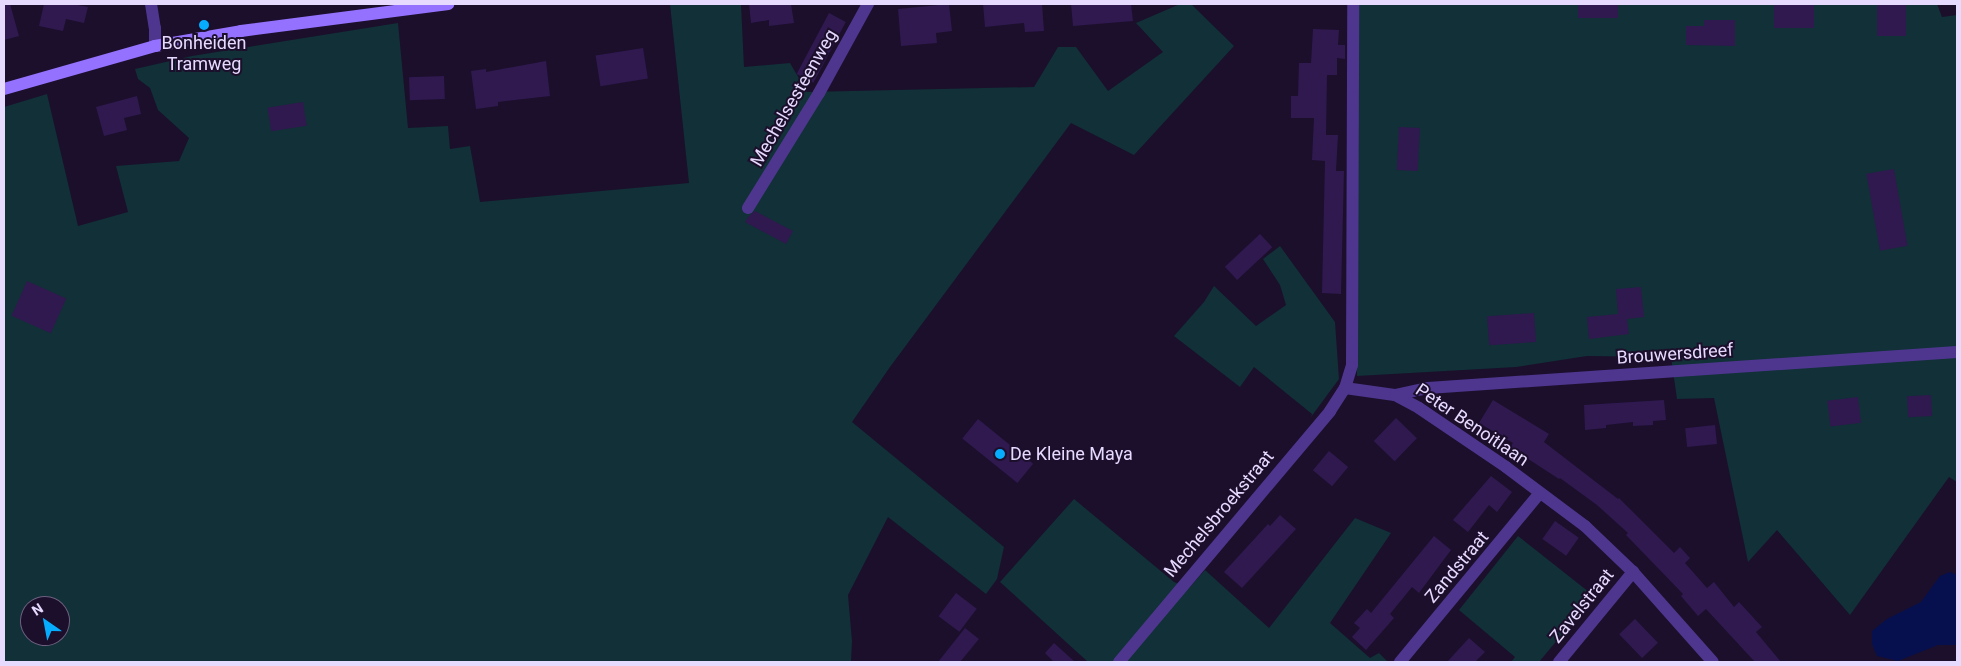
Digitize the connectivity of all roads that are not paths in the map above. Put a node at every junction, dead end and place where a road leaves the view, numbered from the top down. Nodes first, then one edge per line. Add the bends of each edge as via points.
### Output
1 (151, 4) edge
2 (448, 4) edge
3 (868, 4) edge
4 (1353, 4) edge
5 (155, 46) junction
6 (4, 89) edge
7 (748, 208) dead end
8 (1957, 352) edge
9 (1345, 388) junction
10 (1395, 395) junction
11 (1540, 493) junction
12 (1632, 572) junction
13 (1119, 662) edge
14 (1400, 662) edge
15 (1560, 662) edge
16 (1713, 662) edge

1 - 5 street
2 - 5 street via 241,31
3 - 7 street, Mechelsesteenweg via 819,93
4 - 9 street via 1352,365
5 - 6 street
8 - 10 street, Brouwersdreef via 1428,388
9 - 10 street, Peter Benoitlaan
9 - 13 street, Mechelsbroekstraat via 1330,411
10 - 11 street, Peter Benoitlaan via 1498,461
11 - 12 street, Peter Benoitlaan via 1585,526
11 - 14 street, Zandstraat
12 - 15 street, Zavelstraat
12 - 16 street, Peter Benoitlaan

